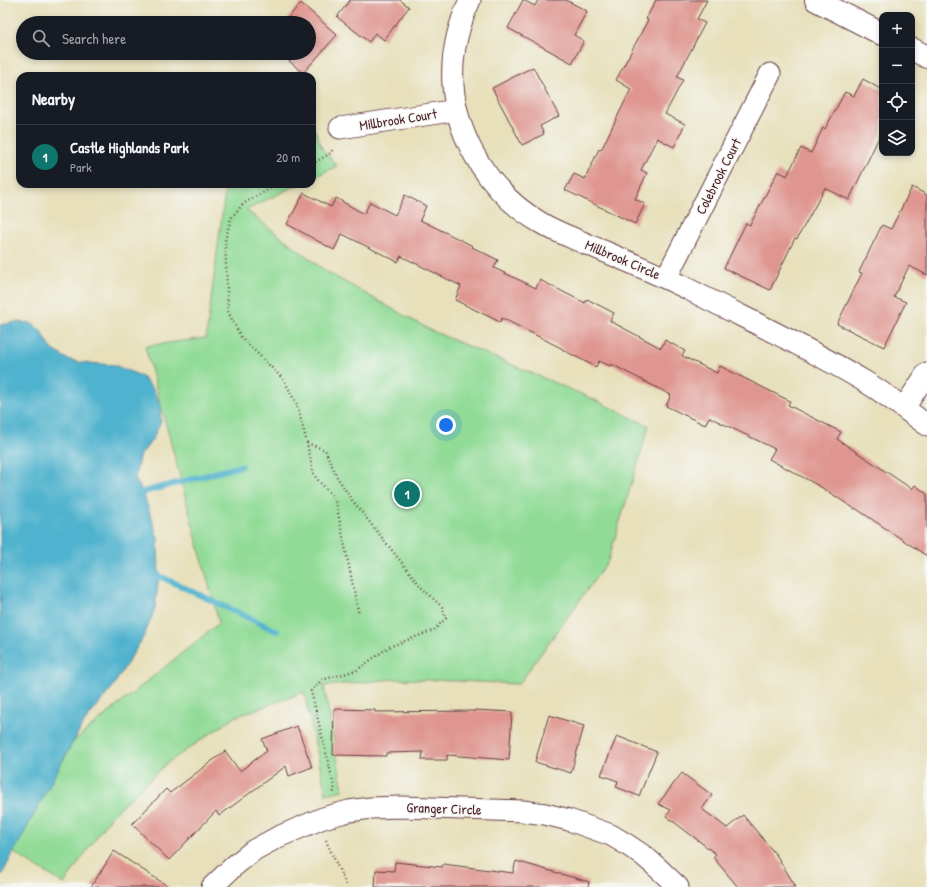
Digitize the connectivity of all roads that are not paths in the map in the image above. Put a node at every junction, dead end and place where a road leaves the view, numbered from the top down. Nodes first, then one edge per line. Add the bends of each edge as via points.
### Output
1 (470, 0) edge
2 (816, 0) edge
3 (879, 32) edge
4 (915, 51) edge
5 (927, 57) edge
6 (770, 74) dead end
7 (457, 110) junction
8 (340, 128) road end
9 (666, 278) junction
10 (927, 373) edge
11 (904, 408) junction
12 (927, 424) edge
13 (212, 887) edge
14 (678, 887) edge

1 - 7 street, Millbrook Circle via 458,33 454,58 453,85
2 - 3 street
4 - 5 street
6 - 9 street, Colebrook Court
7 - 8 street, Millbrook Court
7 - 9 street, Millbrook Circle via 464,134 476,157 490,178 520,210 564,234
9 - 11 street, Millbrook Circle via 829,361
10 - 11 street
11 - 12 street, Millbrook Circle
13 - 14 street, Granger Circle via 254,850 278,836 323,818 349,811 401,806 523,811 569,820 611,835 626,844 644,856

